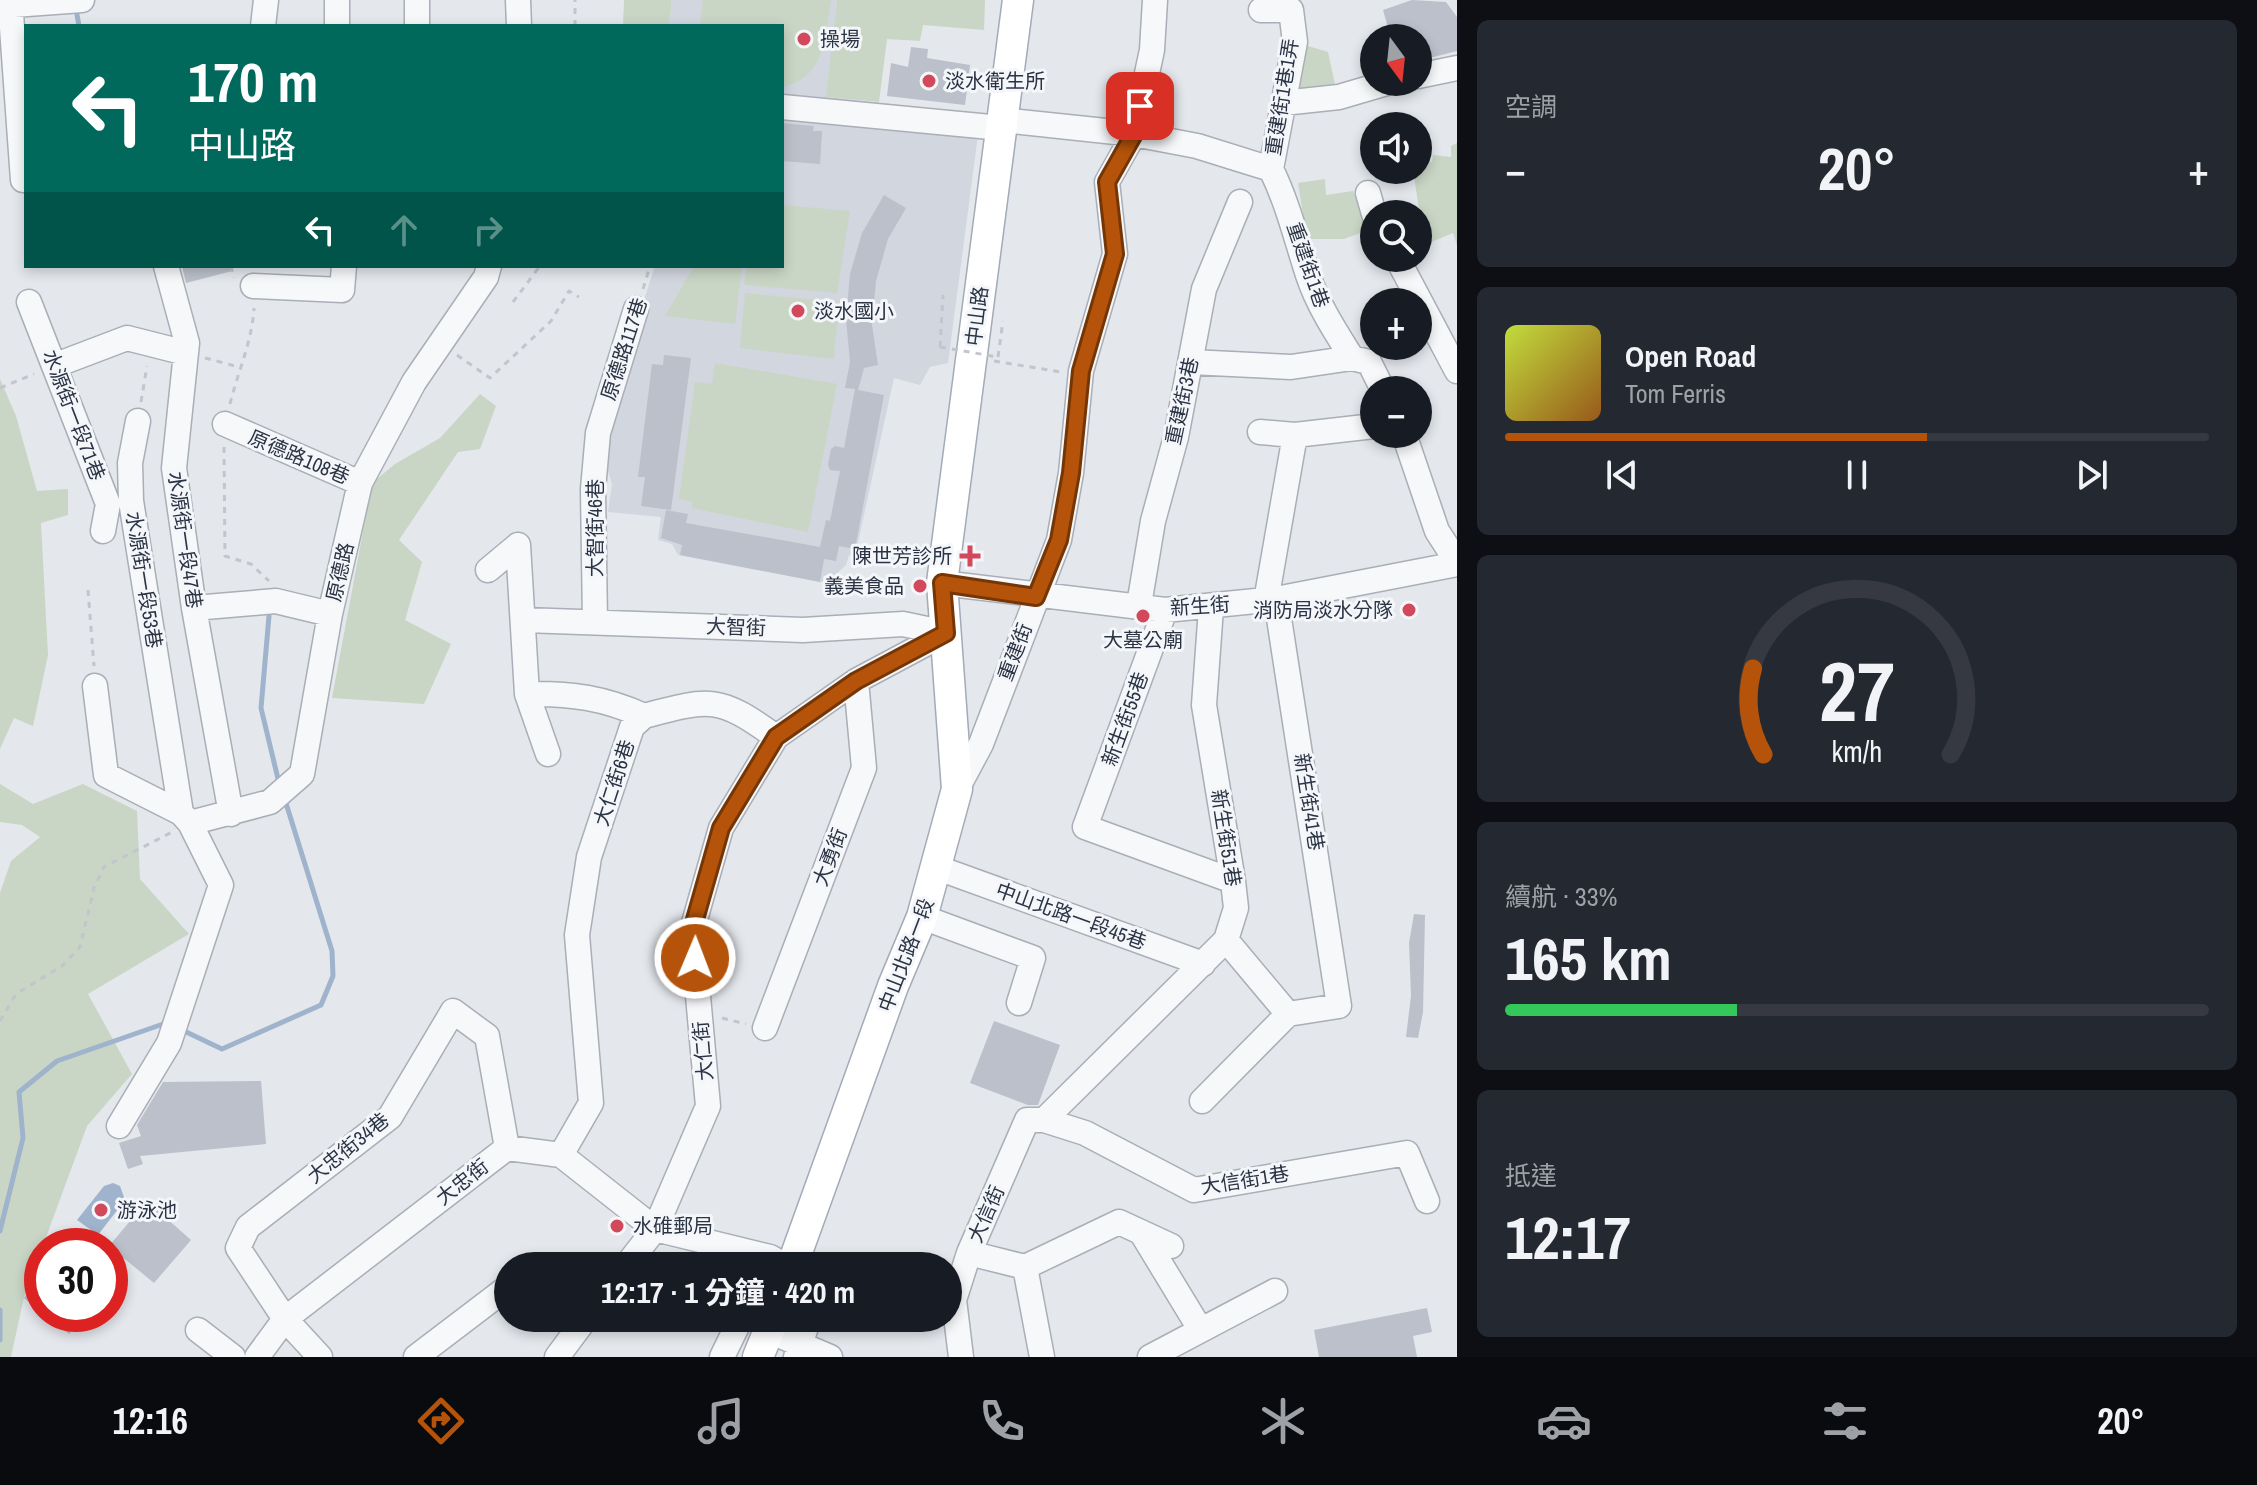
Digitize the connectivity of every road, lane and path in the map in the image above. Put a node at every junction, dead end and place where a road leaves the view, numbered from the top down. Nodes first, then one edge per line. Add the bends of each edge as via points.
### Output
1 (74, 0) edge
2 (82, 0) edge
3 (266, 0) edge
4 (337, 0) edge
5 (417, 0) edge
6 (518, 0) edge
7 (575, 0) edge
8 (1018, 0) edge
9 (1155, 0) edge
10 (6, 4) edge
11 (1261, 10) dead end
12 (263, 24) edge
13 (337, 24) edge
14 (417, 24) edge
15 (519, 24) edge
16 (575, 24) edge
17 (1457, 68) edge
18 (1432, 73) edge
19 (1360, 91) edge
20 (1283, 103) junction
21 (784, 107) edge
22 (1001, 124) junction
23 (1134, 134) junction
24 (1271, 169) junction
25 (16, 182) edge
26 (1240, 202) dead end
27 (167, 268) edge
28 (232, 268) edge
29 (488, 268) edge
30 (538, 268) edge
31 (649, 268) edge
32 (1404, 272) edge
33 (343, 278) edge
34 (253, 286) junction
35 (943, 295) dead end
36 (579, 297) dead end
37 (29, 302) dead end
38 (513, 302) dead end
39 (636, 309) joint
40 (1003, 321) dead end
41 (440, 344) junction
42 (150, 346) junction
43 (186, 353) junction
44 (985, 357) junction
45 (1352, 358) junction
46 (1191, 362) junction
47 (56, 365) junction
48 (239, 367) junction
49 (1081, 371) junction
50 (1457, 371) edge
51 (1376, 376) edge
52 (0, 388) edge
53 (138, 421) joint
54 (225, 424) junction
55 (1360, 428) edge
56 (1260, 432) dead end
57 (598, 433) joint
58 (1295, 435) junction
59 (1409, 448) edge
60 (360, 483) junction
61 (119, 503) junction
62 (103, 531) dead end
63 (1457, 563) edge
64 (488, 570) dead end
65 (942, 583) junction
66 (88, 590) dead end
67 (1036, 597) junction
68 (1271, 600) junction
69 (276, 601) junction
70 (1139, 605) junction
71 (194, 608) junction
72 (1211, 608) junction
73 (1165, 610) junction
74 (330, 614) junction
75 (524, 620) junction
76 (595, 622) junction
77 (946, 633) junction
78 (856, 681) junction
79 (95, 686) joint
80 (527, 694) junction
81 (644, 716) junction
82 (776, 737) junction
83 (548, 754) dead end
84 (957, 789) junction
85 (231, 814) junction
86 (185, 818) junction
87 (938, 868) junction
88 (1233, 881) junction
89 (922, 917) junction
90 (1226, 940) junction
91 (1203, 964) junction
92 (1019, 1003) dead end
93 (700, 1014) junction
94 (1288, 1014) junction
95 (0, 1021) edge
96 (765, 1028) joint
97 (1202, 1101) dead end
98 (1036, 1120) junction
99 (119, 1126) dead end
100 (507, 1148) junction
101 (561, 1155) junction
102 (1427, 1201) dead end
103 (655, 1229) junction
104 (1140, 1231) junction
105 (1171, 1246) dead end
106 (637, 1252) edge
107 (736, 1252) edge
108 (783, 1252) edge
109 (969, 1253) junction
110 (1025, 1267) junction
111 (962, 1271) edge
112 (1275, 1291) dead end
113 (494, 1298) edge
114 (285, 1319) junction
115 (1200, 1329) junction
116 (198, 1330) dead end
117 (576, 1332) edge
118 (734, 1332) edge
119 (957, 1332) edge
120 (762, 1343) edge
121 (799, 1351) edge
122 (233, 1357) edge
123 (257, 1357) edge
124 (320, 1357) edge
125 (416, 1357) edge
126 (557, 1357) edge
127 (722, 1357) edge
128 (830, 1357) edge
129 (961, 1357) edge
130 (1042, 1357) edge
131 (1150, 1357) edge

1 - 2 street
1 - 10 street
3 - 12 street
4 - 13 street
5 - 14 street
6 - 15 street
7 - 16 path
8 - 22 main road, 中山路
9 - 23 street, 重建街 via 1152,50
10 - 25 street
11 - 20 street, 重建街1巷1弄 via 1291,10 1295,42
17 - 18 street
19 - 20 street
20 - 24 street, 重建街1巷1弄
21 - 22 street, 重建街1巷1弄
22 - 23 street, 重建街1巷1弄
22 - 44 main road, 中山路
23 - 24 street, 重建街1巷1弄
23 - 49 street, 重建街 via 1107,182 1115,254
24 - 45 street, 重建街1巷 via 1298,231 1326,319
26 - 46 street, 重建街3巷 via 1204,289
27 - 43 street, 水源街一段47巷
28 - 34 path via 235,281
29 - 41 street, 原德路
30 - 38 path
31 - 39 path, 原德路117巷
32 - 50 street
33 - 34 street
34 - 48 path, 原德路108巷 via 251,341
35 - 44 path, bridge via 940,347
36 - 41 path via 569,291 551,321 490,378
37 - 47 street, 水源街一段71巷
39 - 57 street, 原德路117巷
40 - 44 path
41 - 60 street, 原德路
42 - 43 street
42 - 47 street via 127,338
42 - 53 path
43 - 48 path
43 - 71 street, 水源街一段47巷 via 174,468
44 - 49 path via 1046,372
44 - 65 main road, 中山路
45 - 46 street via 1291,367
45 - 51 street, 重建街1巷 via 1369,362
46 - 70 street, 重建街3巷
47 - 52 path
47 - 61 street, 水源街一段71巷
48 - 54 path, 原德路108巷
49 - 67 street, 重建街 via 1059,540
53 - 61 street, 水源街一段53巷
54 - 60 street, 原德路108巷
54 - 69 path via 225,556 251,564 274,584
55 - 58 street
56 - 58 street
57 - 76 street, 大智街46巷 via 593,489
58 - 68 street, 新生街41巷
59 - 63 street via 1437,531
60 - 74 street, 原德路
61 - 62 street, 水源街一段71巷
61 - 86 street, 水源街一段53巷
63 - 68 street, 新生街
64 - 75 street via 518,545
65 - 67 street, 新生街
65 - 77 main road, 中山路
66 - 79 path
67 - 70 street, 新生街
67 - 84 street, 重建街 via 981,744
68 - 72 street, 新生街
68 - 94 street, 新生街41巷 via 1339,1006
69 - 71 street
69 - 74 street
70 - 73 street, 新生街
71 - 85 street, 水源街一段47巷
72 - 73 street, 新生街
72 - 88 street, 新生街51巷 via 1204,705
73 - 88 street, 新生街55巷 via 1085,827
74 - 85 street, 原德路 via 302,774 270,802
75 - 76 street, 大智街
75 - 80 street
76 - 77 street, 大智街 via 803,630 903,624
77 - 78 street, 大仁街
77 - 84 main road, 中山北路一段
78 - 82 street, 大仁街
78 - 96 street, 大勇街 via 864,768
79 - 86 street via 106,775
80 - 81 street, 大仁街6巷 via 609,700
80 - 83 street
81 - 82 street via 720,703
81 - 101 street, 大仁街6巷 via 632,727 589,857 577,935 591,1103
82 - 93 street, 大仁街 via 721,828 692,930
84 - 87 main road, 中山北路一段
85 - 86 street, 原德路
86 - 95 path via 104,867 80,947 62,966 16,994
86 - 99 street, 水源街一段53巷 via 221,885 169,1043
87 - 89 main road, 中山北路一段
87 - 91 street, 中山北路一段45巷
88 - 90 street, 新生街51巷 via 1236,908
89 - 92 street via 1033,958
89 - 108 main road, 中山北路一段
90 - 91 street
90 - 94 street
91 - 98 street
93 - 96 path
93 - 103 street, 大仁街 via 708,1106
94 - 97 street
98 - 102 street, 大信街1巷 via 1085,1133 1194,1190 1407,1153
98 - 109 street, 大信街
100 - 101 street, 大忠街
100 - 114 street, 大忠街
100 - 114 street, 大忠街34巷 via 487,1036 453,1011 390,1117 248,1227 238,1248
101 - 103 street
103 - 106 street, 大仁街
103 - 107 street
104 - 105 street
104 - 110 street via 1119,1222
104 - 115 street
109 - 110 street
109 - 111 street, 大信街
110 - 130 street
112 - 115 street
113 - 125 street
114 - 123 street, 大忠街
114 - 124 street
115 - 131 street
116 - 122 street
117 - 126 street
118 - 127 street
119 - 129 street, 大信街
120 - 121 street
121 - 128 street

